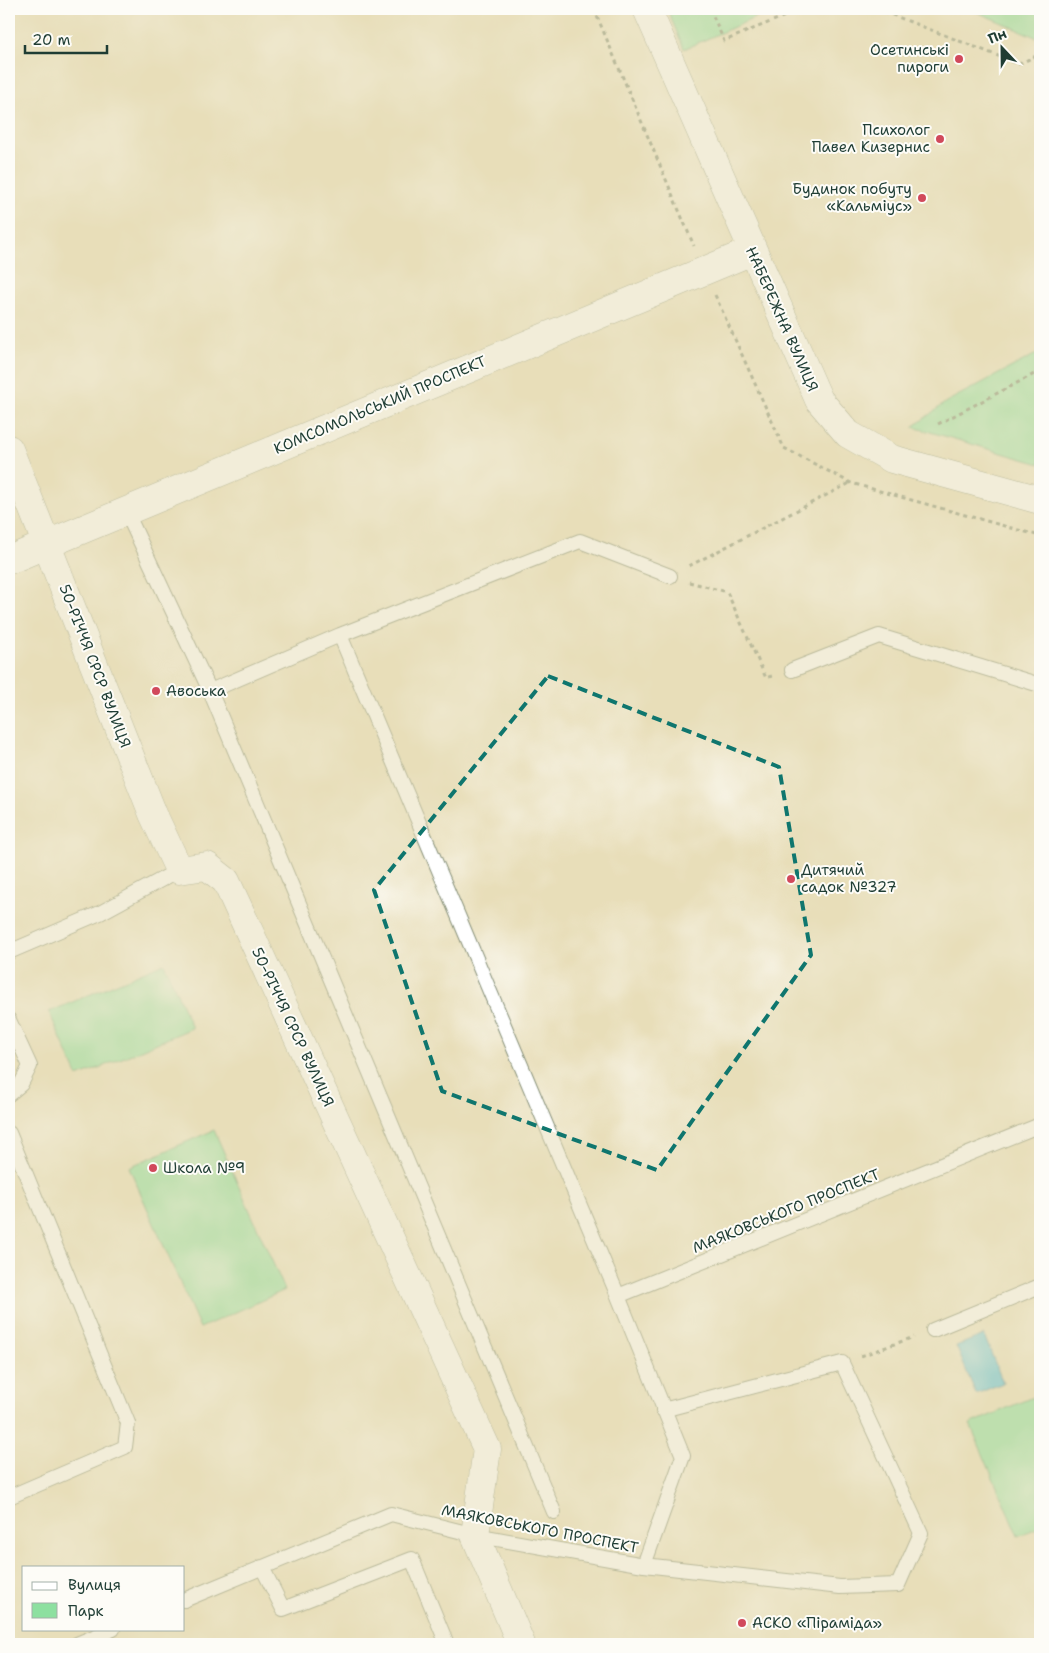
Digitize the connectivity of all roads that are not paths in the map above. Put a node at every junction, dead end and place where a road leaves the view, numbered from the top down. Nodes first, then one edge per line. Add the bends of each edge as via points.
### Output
1 (647, 9) edge
2 (752, 250) junction
3 (9, 449) edge
4 (1040, 500) edge
5 (126, 511) junction
6 (47, 544) junction
7 (9, 560) edge
8 (670, 576) road end
9 (340, 635) junction
10 (792, 670) road end
11 (1040, 685) edge
12 (210, 691) junction
13 (179, 870) junction
14 (9, 952) edge
15 (9, 1020) edge
16 (9, 1094) edge
17 (1040, 1125) edge
18 (9, 1133) edge
19 (1040, 1286) edge
20 (618, 1296) junction
21 (933, 1330) road end
22 (663, 1410) junction
23 (9, 1497) edge
24 (554, 1512) dead end
25 (475, 1535) junction
26 (644, 1565) junction
27 (262, 1568) junction
28 (185, 1600) edge
29 (111, 1630) edge
30 (77, 1644) edge
31 (446, 1644) edge
32 (521, 1644) edge

1 - 2 street, НАБЕРЕЖНА ВУЛИЦЯ
2 - 4 street, НАБЕРЕЖНА ВУЛИЦЯ via 819,400 848,434 892,459
2 - 5 street, КОМСОМОЛЬСЬКИЙ ПРОСПЕКТ
3 - 6 street, 50-РІЧЧЯ СРСР ВУЛИЦЯ
5 - 6 street, КОМСОМОЛЬСЬКИЙ ПРОСПЕКТ
5 - 12 lane
6 - 7 street, КОМСОМОЛЬСЬКИЙ ПРОСПЕКТ
6 - 13 street, 50-РІЧЧЯ СРСР ВУЛИЦЯ via 149,804
8 - 9 lane via 580,540
9 - 12 lane
9 - 20 lane
10 - 11 lane via 879,636
12 - 24 lane
13 - 14 lane via 100,912
13 - 25 street, 50-РІЧЧЯ СРСР ВУЛИЦЯ via 207,866 226,880 487,1449
15 - 16 lane via 30,1066 21,1084
17 - 20 lane, МАЯКОВСЬКОГО ПРОСПЕКТ
18 - 23 lane via 128,1423 126,1446
19 - 21 lane
20 - 22 lane, МАЯКОВСЬКОГО ПРОСПЕКТ
22 - 26 lane, МАЯКОВСЬКОГО ПРОСПЕКТ via 683,1456
22 - 26 lane via 842,1363 921,1533 898,1585 840,1587
25 - 26 lane, МАЯКОВСЬКОГО ПРОСПЕКТ
25 - 27 lane, МАЯКОВСЬКОГО ПРОСПЕКТ via 391,1514
25 - 32 street
27 - 28 lane, МАЯКОВСЬКОГО ПРОСПЕКТ
27 - 31 lane via 283,1609 412,1559
29 - 30 lane

